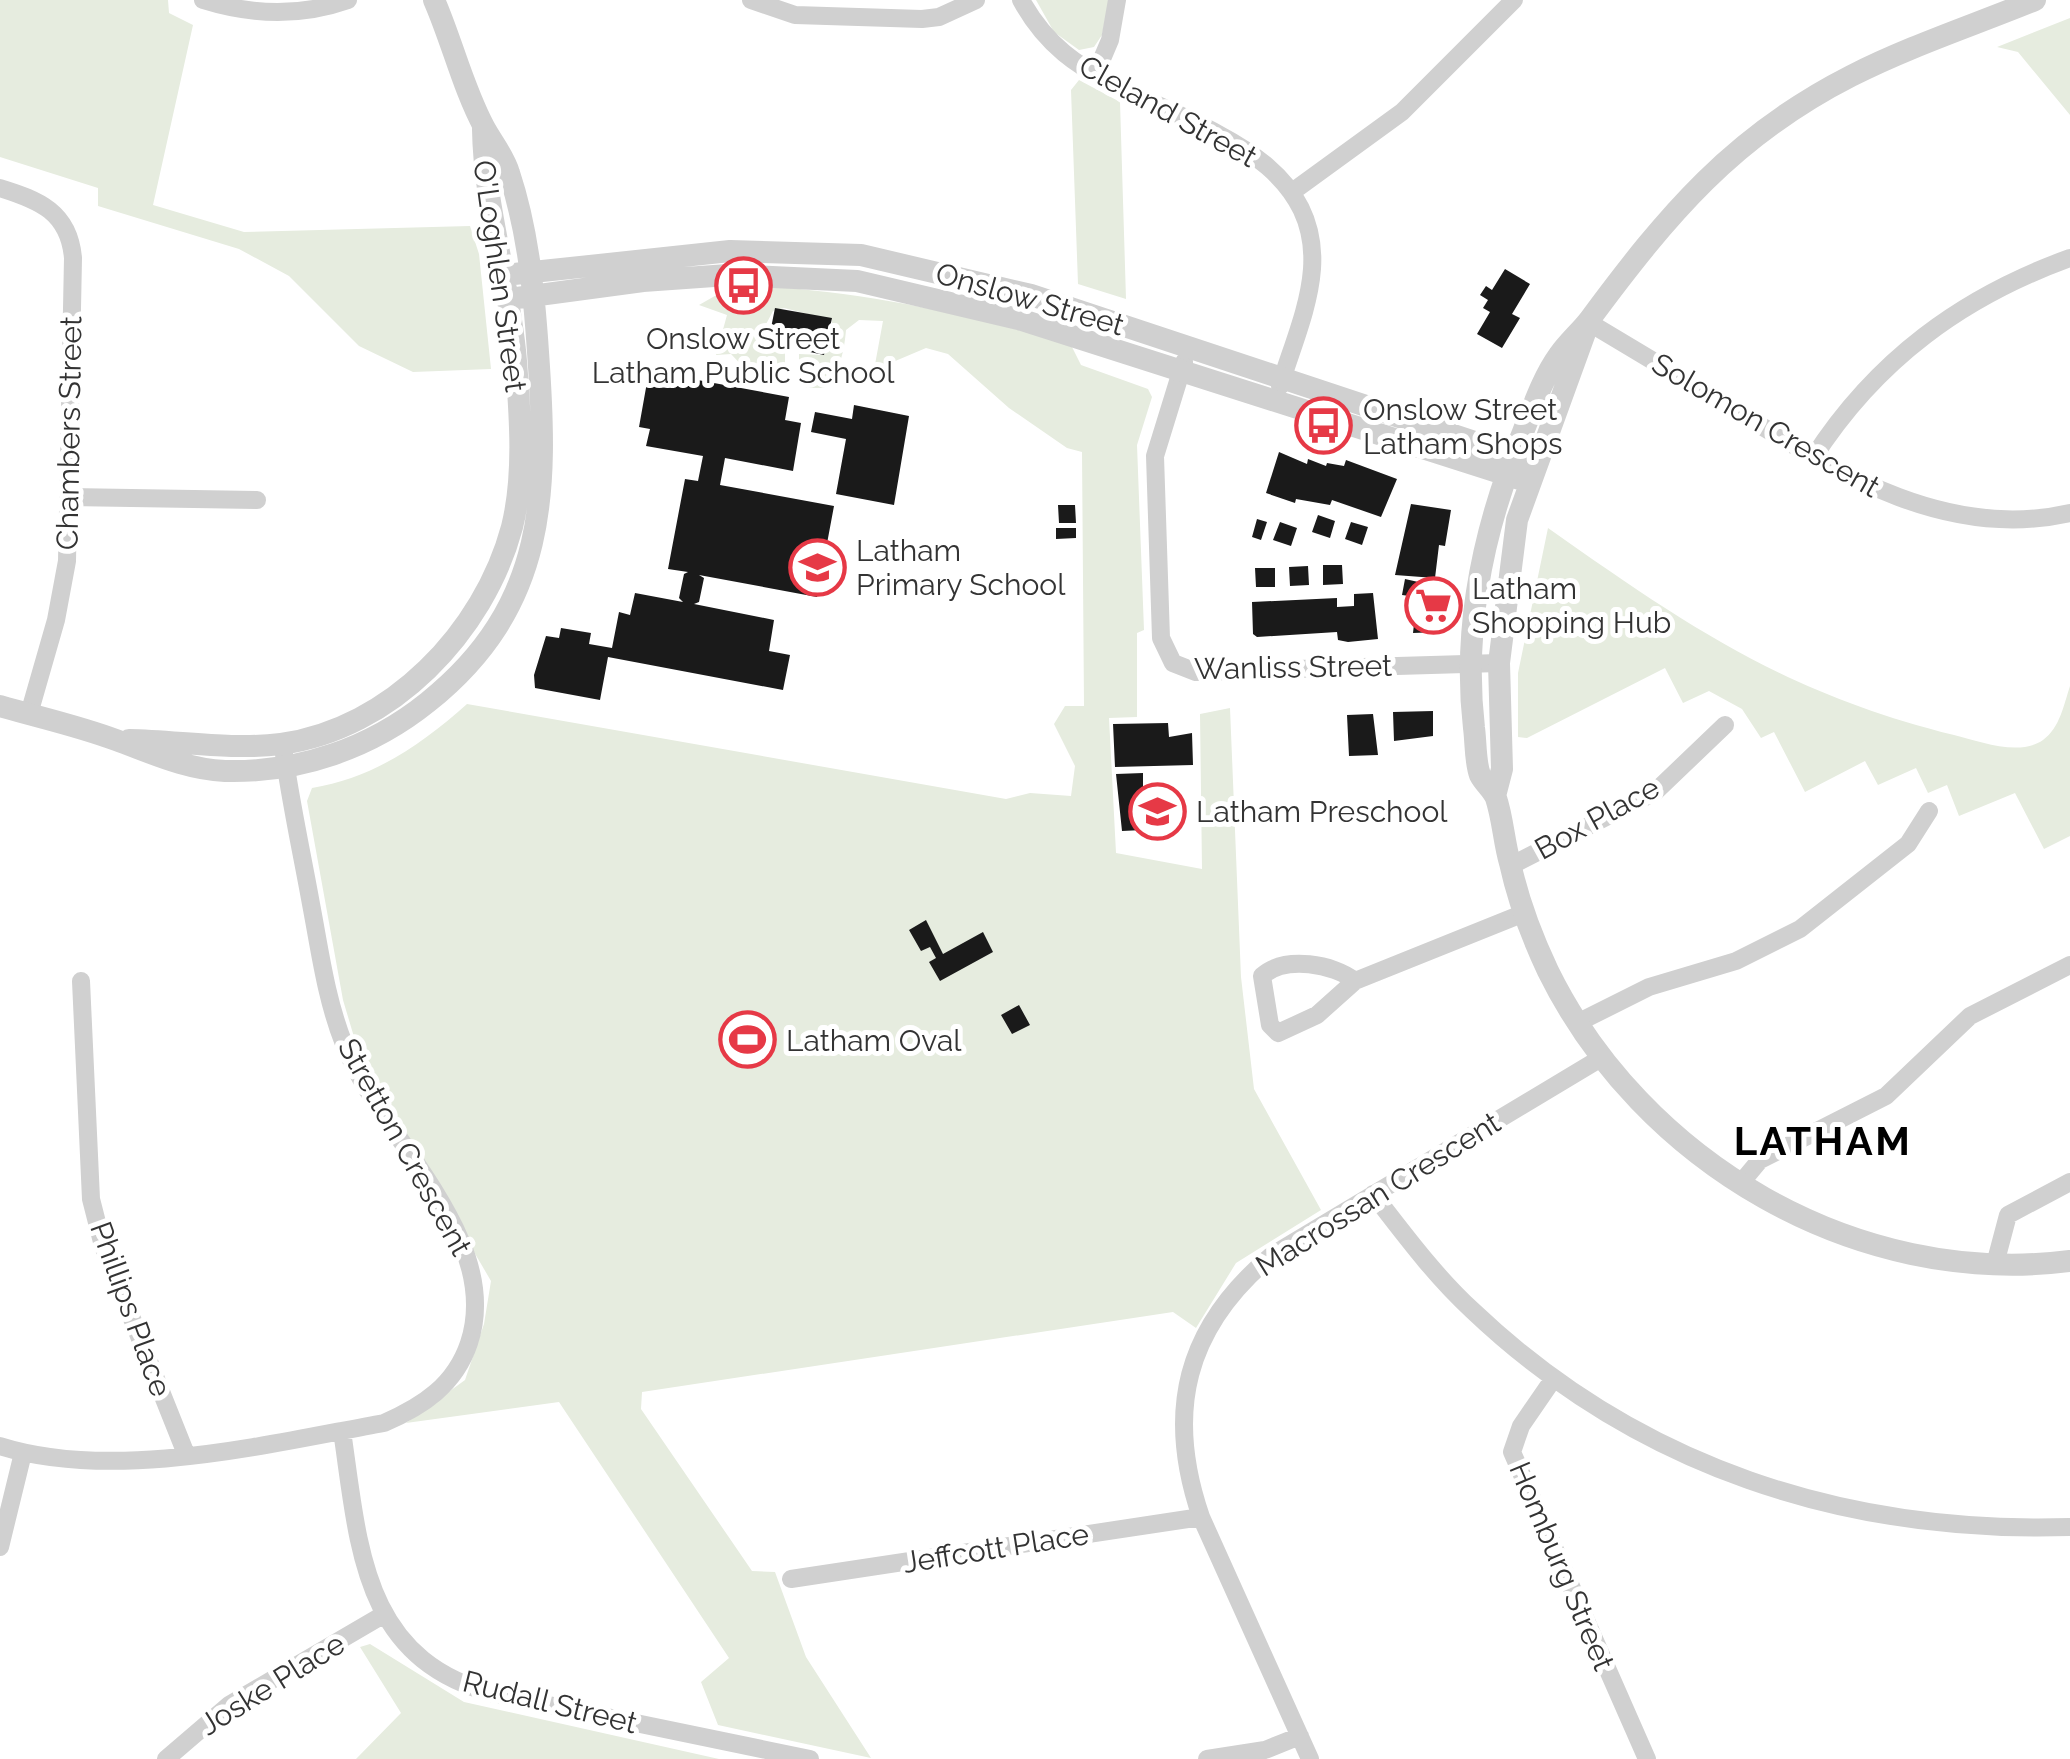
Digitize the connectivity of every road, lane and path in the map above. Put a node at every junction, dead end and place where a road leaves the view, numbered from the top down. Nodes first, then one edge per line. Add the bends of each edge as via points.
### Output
1 (203, 0) edge
2 (348, 0) edge
3 (434, 0) edge
4 (751, 0) edge
5 (976, 0) edge
6 (1021, 0) edge
7 (1117, 0) edge
8 (1514, 0) edge
9 (2036, 0) edge
10 (1096, 73) junction
11 (483, 125) junction
12 (0, 188) edge
13 (1292, 192) junction
14 (860, 255) junction
15 (2070, 258) edge
16 (505, 275) junction
17 (857, 282) junction
18 (532, 285) junction
19 (510, 299) junction
20 (1588, 322) junction
21 (1189, 347) junction
22 (1181, 371) junction
23 (1282, 378) junction
24 (1275, 401) junction
25 (1387, 425) junction
26 (1813, 458) junction
27 (1520, 468) junction
28 (69, 497) junction
29 (257, 500) dead end
30 (2070, 513) edge
31 (1499, 663) junction
32 (1470, 664) junction
33 (0, 706) edge
34 (28, 714) junction
35 (1725, 725) dead end
36 (284, 755) junction
37 (1496, 796) junction
38 (1929, 811) dead end
39 (1510, 866) junction
40 (1524, 913) junction
41 (2070, 965) edge
42 (1355, 980) junction
43 (81, 981) dead end
44 (1577, 1023) junction
45 (1601, 1058) junction
46 (2070, 1182) edge
47 (1740, 1184) junction
48 (1374, 1194) junction
49 (2070, 1261) edge
50 (1995, 1264) junction
51 (1554, 1378) junction
52 (342, 1431) junction
53 (0, 1446) edge
54 (23, 1454) junction
55 (186, 1454) junction
56 (1201, 1517) junction
57 (2070, 1528) edge
58 (0, 1547) edge
59 (791, 1579) dead end
60 (382, 1615) junction
61 (1300, 1736) junction
62 (166, 1759) edge
63 (810, 1759) edge
64 (1207, 1759) edge
65 (1310, 1759) edge
66 (1647, 1759) edge

1 - 2 street via 260,13
3 - 11 street, O'Loghlen Street
4 - 5 street via 795,15 922,19
6 - 10 street, Cleland Street via 1065,54
7 - 10 street
8 - 13 street via 1402,112
9 - 20 street via 1879,62 1785,115 1675,208
10 - 13 street, Cleland Street via 1257,157
11 - 16 street, O'Loghlen Street
11 - 18 street, O'Loghlen Street via 509,172
12 - 28 street, Chambers Street via 52,209 72,244
13 - 23 street, Cleland Street via 1306,224 1312,270
14 - 17 street
14 - 18 street, Onslow Street via 646,256
14 - 21 street, Onslow Street via 1032,295
15 - 26 street via 1943,319 1876,376
16 - 18 street, Onslow Street
16 - 19 street, O'Loghlen Street
17 - 18 street, Onslow Street via 728,275
17 - 22 street, Onslow Street via 1022,320
18 - 19 street, Onslow Street
18 - 36 street, O'Loghlen Street via 546,461 532,553 501,617 446,688 408,718 365,744
19 - 36 street, O'Loghlen Street via 517,491 512,525 483,600 453,642 394,696
20 - 26 street, Solomon Crescent
20 - 27 street
21 - 22 street, Wanliss Street
21 - 23 street, Onslow Street
22 - 24 street, Onslow Street
22 - 32 street, Wanliss Street via 1155,456 1161,638 1172,663 1196,672
23 - 24 street, Cleland Street
23 - 25 street, Onslow Street
24 - 25 street, Onslow Street
25 - 27 street, Onslow Street
26 - 30 street, Solomon Crescent via 1885,495 1948,512 2000,518
27 - 31 street
27 - 32 street via 1478,574
28 - 29 street
28 - 34 street, Chambers Street via 63,591
31 - 32 street, Wanliss Street
31 - 37 street via 1502,770
32 - 37 street via 1479,773
33 - 34 street, O'Loghlen Street
34 - 36 street, O'Loghlen Street via 117,740
35 - 39 street, Box Place via 1655,792
36 - 52 street, Stretton Crescent via 339,1032 367,1092 464,1244 477,1292 467,1350 437,1394 384,1423
37 - 39 street
38 - 44 street via 1908,844 1800,929 1736,961 1649,987
39 - 40 street
40 - 42 street
40 - 44 street
41 - 47 street via 1970,1016 1886,1096 1760,1160
42 - 42 street via 1316,1015 1278,1032 1270,1025 1262,976 1268,970 1340,968
43 - 55 street, Phillips Place via 91,1199 103,1246
44 - 45 street
45 - 47 street via 1660,1122
45 - 48 street, Macrossan Crescent
46 - 50 street via 2008,1215
47 - 50 street via 1868,1243
48 - 51 street via 1470,1308
48 - 56 street, Macrossan Crescent via 1271,1256 1215,1315 1186,1389 1182,1433
49 - 50 street
51 - 57 street via 1644,1436 1741,1479 1845,1511 1946,1526
51 - 66 street, Homburg Street via 1521,1426 1512,1452
52 - 55 street, Stretton Crescent
52 - 60 street, Rudall Street via 360,1553
53 - 54 street, Stretton Crescent
54 - 55 street, Stretton Crescent via 71,1463
54 - 58 street
56 - 59 street, Jeffcott Place
56 - 61 street, Macrossan Crescent
60 - 62 street, Joske Place via 229,1705
60 - 63 street, Rudall Street via 424,1662 476,1690
61 - 64 street
61 - 65 street, Macrossan Crescent

